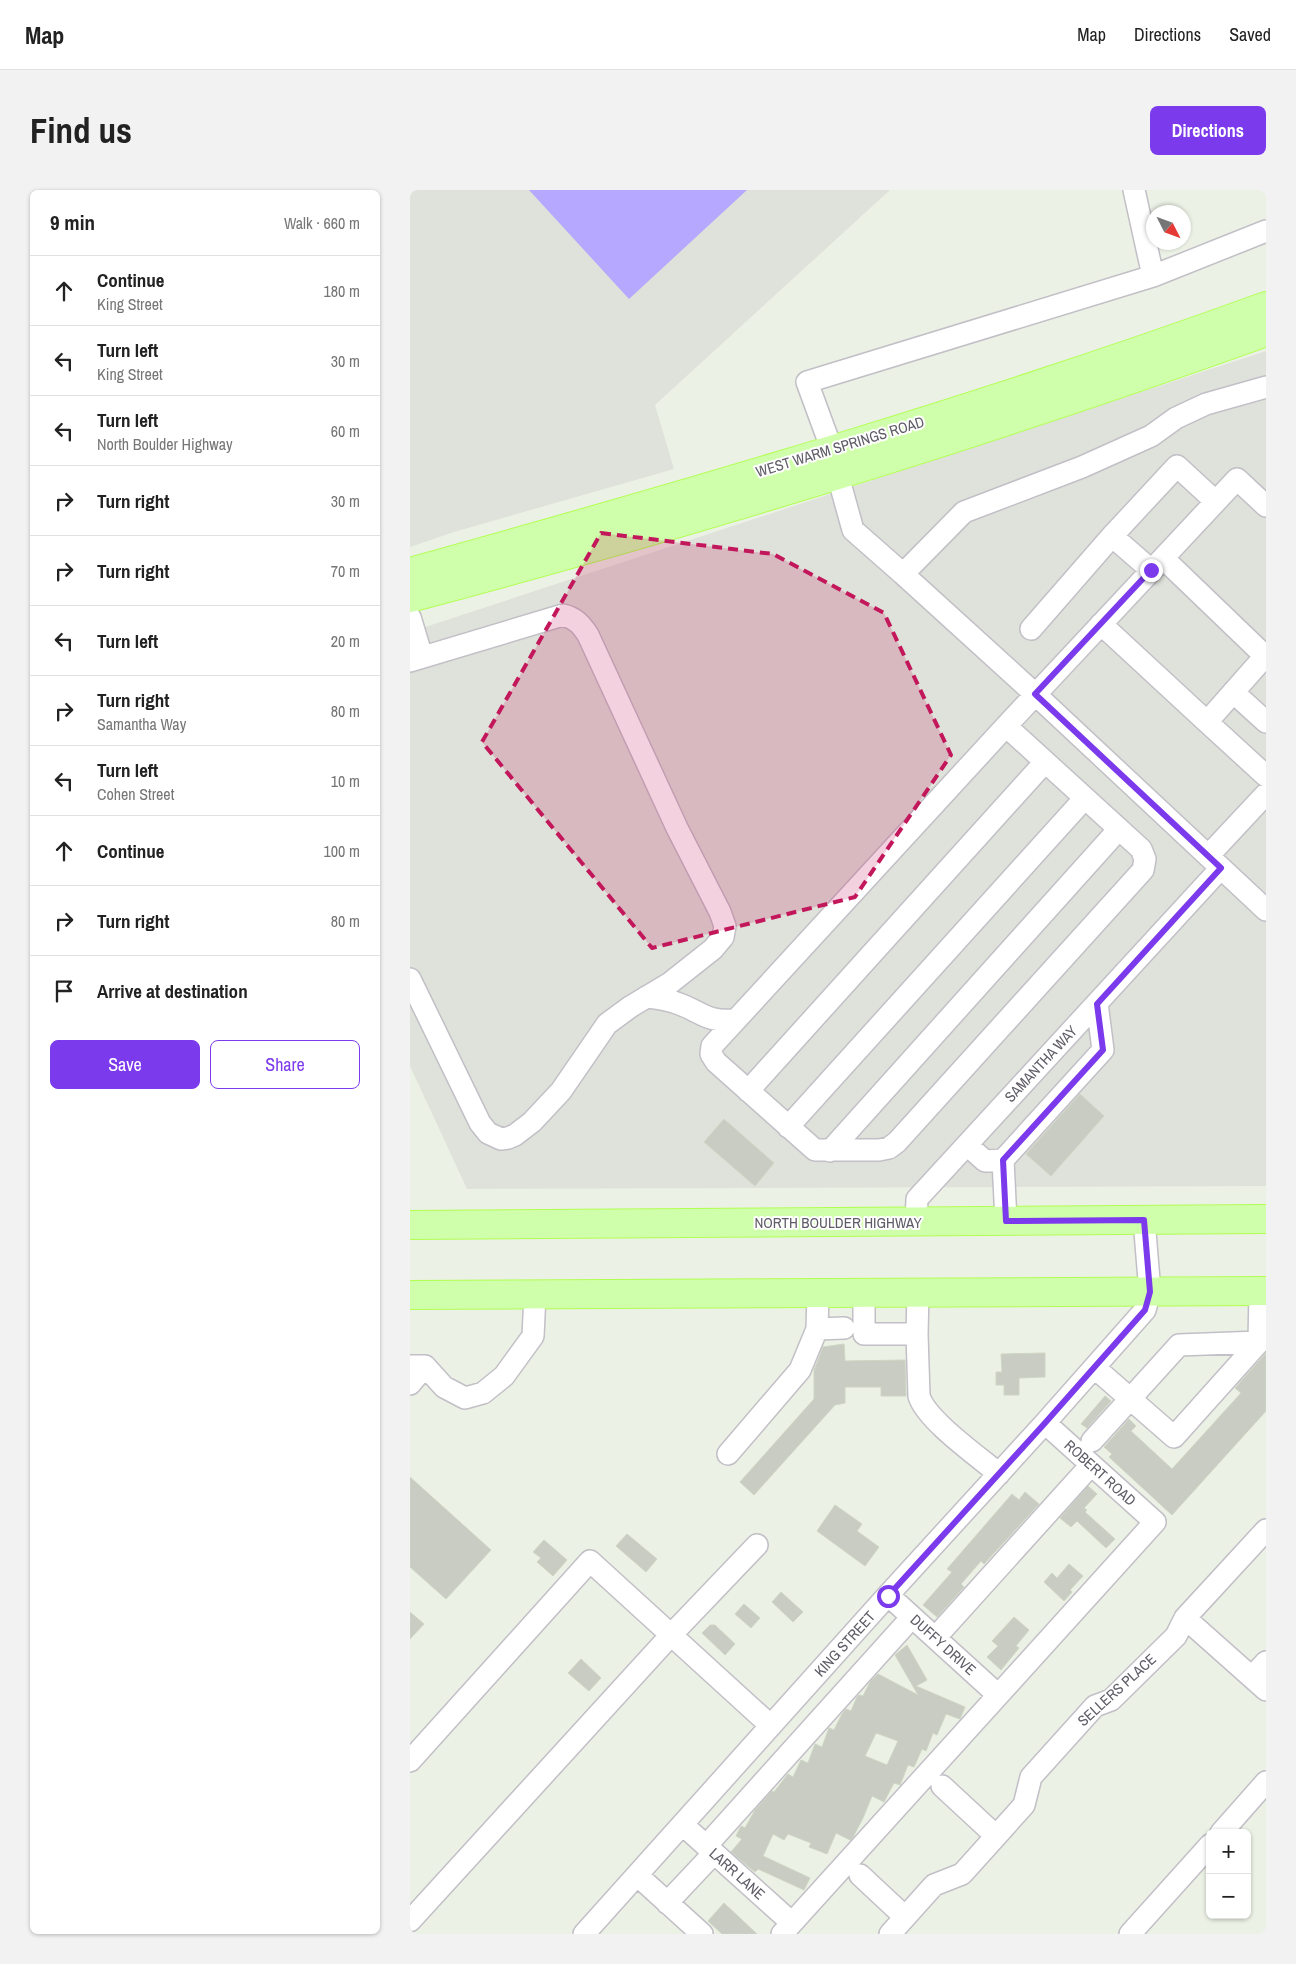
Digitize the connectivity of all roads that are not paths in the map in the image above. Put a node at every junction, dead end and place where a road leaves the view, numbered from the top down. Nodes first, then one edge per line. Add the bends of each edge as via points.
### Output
1 (1134, 190) edge
2 (1266, 232) edge
3 (1153, 276) junction
4 (1266, 306) edge
5 (1266, 332) edge
6 (1266, 388) edge
7 (835, 463) junction
8 (1215, 501) junction
9 (1266, 506) edge
10 (1112, 536) junction
11 (1157, 564) junction
12 (410, 572) edge
13 (903, 574) junction
14 (410, 598) edge
15 (410, 617) edge
16 (1101, 624) junction
17 (1031, 629) dead end
18 (1266, 656) edge
19 (416, 659) edge
20 (1233, 692) junction
21 (1035, 694) junction
22 (1207, 722) junction
23 (1266, 722) edge
24 (1006, 726) junction
25 (1045, 762) junction
26 (1266, 776) edge
27 (1266, 794) edge
28 (1085, 798) junction
29 (1120, 830) junction
30 (1210, 857) junction
31 (1266, 910) edge
32 (410, 979) edge
33 (646, 997) junction
34 (1097, 1004) junction
35 (734, 1020) junction
36 (748, 1091) junction
37 (788, 1127) junction
38 (967, 1145) junction
39 (830, 1151) junction
40 (1003, 1160) junction
41 (1266, 1219) edge
42 (1144, 1220) junction
43 (1006, 1221) junction
44 (916, 1222) junction
45 (410, 1225) edge
46 (1263, 1291) edge
47 (1150, 1292) junction
48 (818, 1293) junction
49 (864, 1293) junction
50 (918, 1293) junction
51 (410, 1295) edge
52 (534, 1295) junction
53 (844, 1328) dead end
54 (817, 1329) junction
55 (917, 1334) junction
56 (1262, 1341) edge
57 (418, 1366) edge
58 (1095, 1368) junction
59 (410, 1384) edge
60 (1130, 1398) junction
61 (1045, 1423) junction
62 (1092, 1441) dead end
63 (728, 1454) dead end
64 (1091, 1465) junction
65 (999, 1474) junction
66 (1266, 1530) edge
67 (757, 1544) dead end
68 (888, 1596) junction
69 (912, 1618) junction
70 (1185, 1618) junction
71 (671, 1635) junction
72 (935, 1638) junction
73 (1266, 1662) edge
74 (1259, 1683) edge
75 (998, 1696) junction
76 (771, 1726) junction
77 (410, 1761) edge
78 (1266, 1782) edge
79 (942, 1786) dead end
80 (683, 1825) junction
81 (1225, 1829) edge
82 (996, 1836) junction
83 (710, 1849) junction
84 (1206, 1849) edge
85 (860, 1875) dead end
86 (638, 1876) junction
87 (667, 1903) junction
88 (905, 1917) junction
89 (410, 1923) edge
90 (787, 1929) edge
91 (421, 1934) edge
92 (584, 1934) edge
93 (702, 1934) edge
94 (890, 1934) edge
95 (1130, 1934) edge

1 - 3 street
2 - 3 street
3 - 7 street via 807,382
4 - 7 main road, WEST WARM SPRINGS ROAD via 1035,386
5 - 7 main road, WEST WARM SPRINGS ROAD via 1055,406
6 - 13 street via 1206,404 1176,418 1151,436 1082,467 964,512
7 - 12 main road, WEST WARM SPRINGS ROAD
7 - 13 street via 853,530
7 - 14 main road, WEST WARM SPRINGS ROAD via 639,534
8 - 9 street via 1237,479
8 - 10 street via 1177,466
8 - 11 street
10 - 11 street
10 - 17 street
11 - 16 street
11 - 18 street
13 - 21 street
15 - 19 street
16 - 21 street
16 - 22 street
18 - 20 street
19 - 33 street via 563,615 571,617 583,628 725,926 723,937 713,949 670,983
20 - 22 street
20 - 23 street
21 - 24 street
21 - 30 street
22 - 26 street
24 - 25 street
24 - 35 street
25 - 28 street
25 - 36 street
27 - 30 street, SAMANTHA WAY
28 - 29 street
28 - 37 street
29 - 39 street
29 - 39 street via 1141,849 1145,859 1136,880 897,1142 879,1150
30 - 31 street
30 - 34 street, SAMANTHA WAY
32 - 33 street via 480,1123 488,1133 501,1139 515,1136 532,1122 561,1091 607,1024
33 - 35 street via 671,1001 708,1019
34 - 38 street, SAMANTHA WAY
34 - 40 street via 1103,1050
35 - 36 street via 712,1046 711,1054
36 - 37 street
37 - 39 street via 815,1150
38 - 40 street via 985,1161
38 - 44 street, SAMANTHA WAY via 917,1199
40 - 43 street
41 - 42 main road, NORTH BOULDER HIGHWAY
42 - 43 main road, NORTH BOULDER HIGHWAY
42 - 47 street, KING STREET
43 - 44 main road, NORTH BOULDER HIGHWAY
44 - 45 main road, NORTH BOULDER HIGHWAY
46 - 47 main road
46 - 56 street
47 - 50 main road
47 - 58 street, KING STREET via 1145,1310
48 - 49 main road
48 - 52 main road
48 - 54 street
49 - 50 main road
49 - 55 street via 864,1334
50 - 55 street
51 - 52 main road
52 - 57 street via 533,1336 504,1376 482,1393 466,1398 444,1387
53 - 54 street
54 - 63 street via 800,1370
55 - 65 street via 918,1396 921,1404 930,1416
56 - 60 street via 1179,1345
56 - 60 street via 1174,1437
57 - 59 street
58 - 60 street
58 - 61 street, KING STREET
60 - 62 street
61 - 64 street, ROBERT ROAD
61 - 65 street, KING STREET
64 - 72 street
64 - 75 street, ROBERT ROAD via 1155,1522
65 - 68 street, KING STREET
66 - 70 street, SELLERS PLACE
67 - 71 street
68 - 69 street, DUFFY DRIVE
68 - 76 street, KING STREET
69 - 72 street, DUFFY DRIVE
69 - 83 street
70 - 74 street
70 - 82 street, SELLERS PLACE via 1176,1636 1110,1700 1095,1706 1031,1777 1024,1805
71 - 76 street
71 - 77 street via 590,1561
71 - 89 street
72 - 75 street, DUFFY DRIVE
73 - 74 street
75 - 90 street
76 - 80 street, KING STREET
78 - 81 street
79 - 82 street
80 - 83 street, LARR LANE
80 - 86 street, KING STREET
82 - 88 street, SELLERS PLACE via 962,1874 934,1885
83 - 87 street
83 - 90 street, LARR LANE
84 - 95 street
85 - 88 street
86 - 87 street
86 - 92 street, KING STREET
87 - 93 street
88 - 94 street, SELLERS PLACE
89 - 91 street

